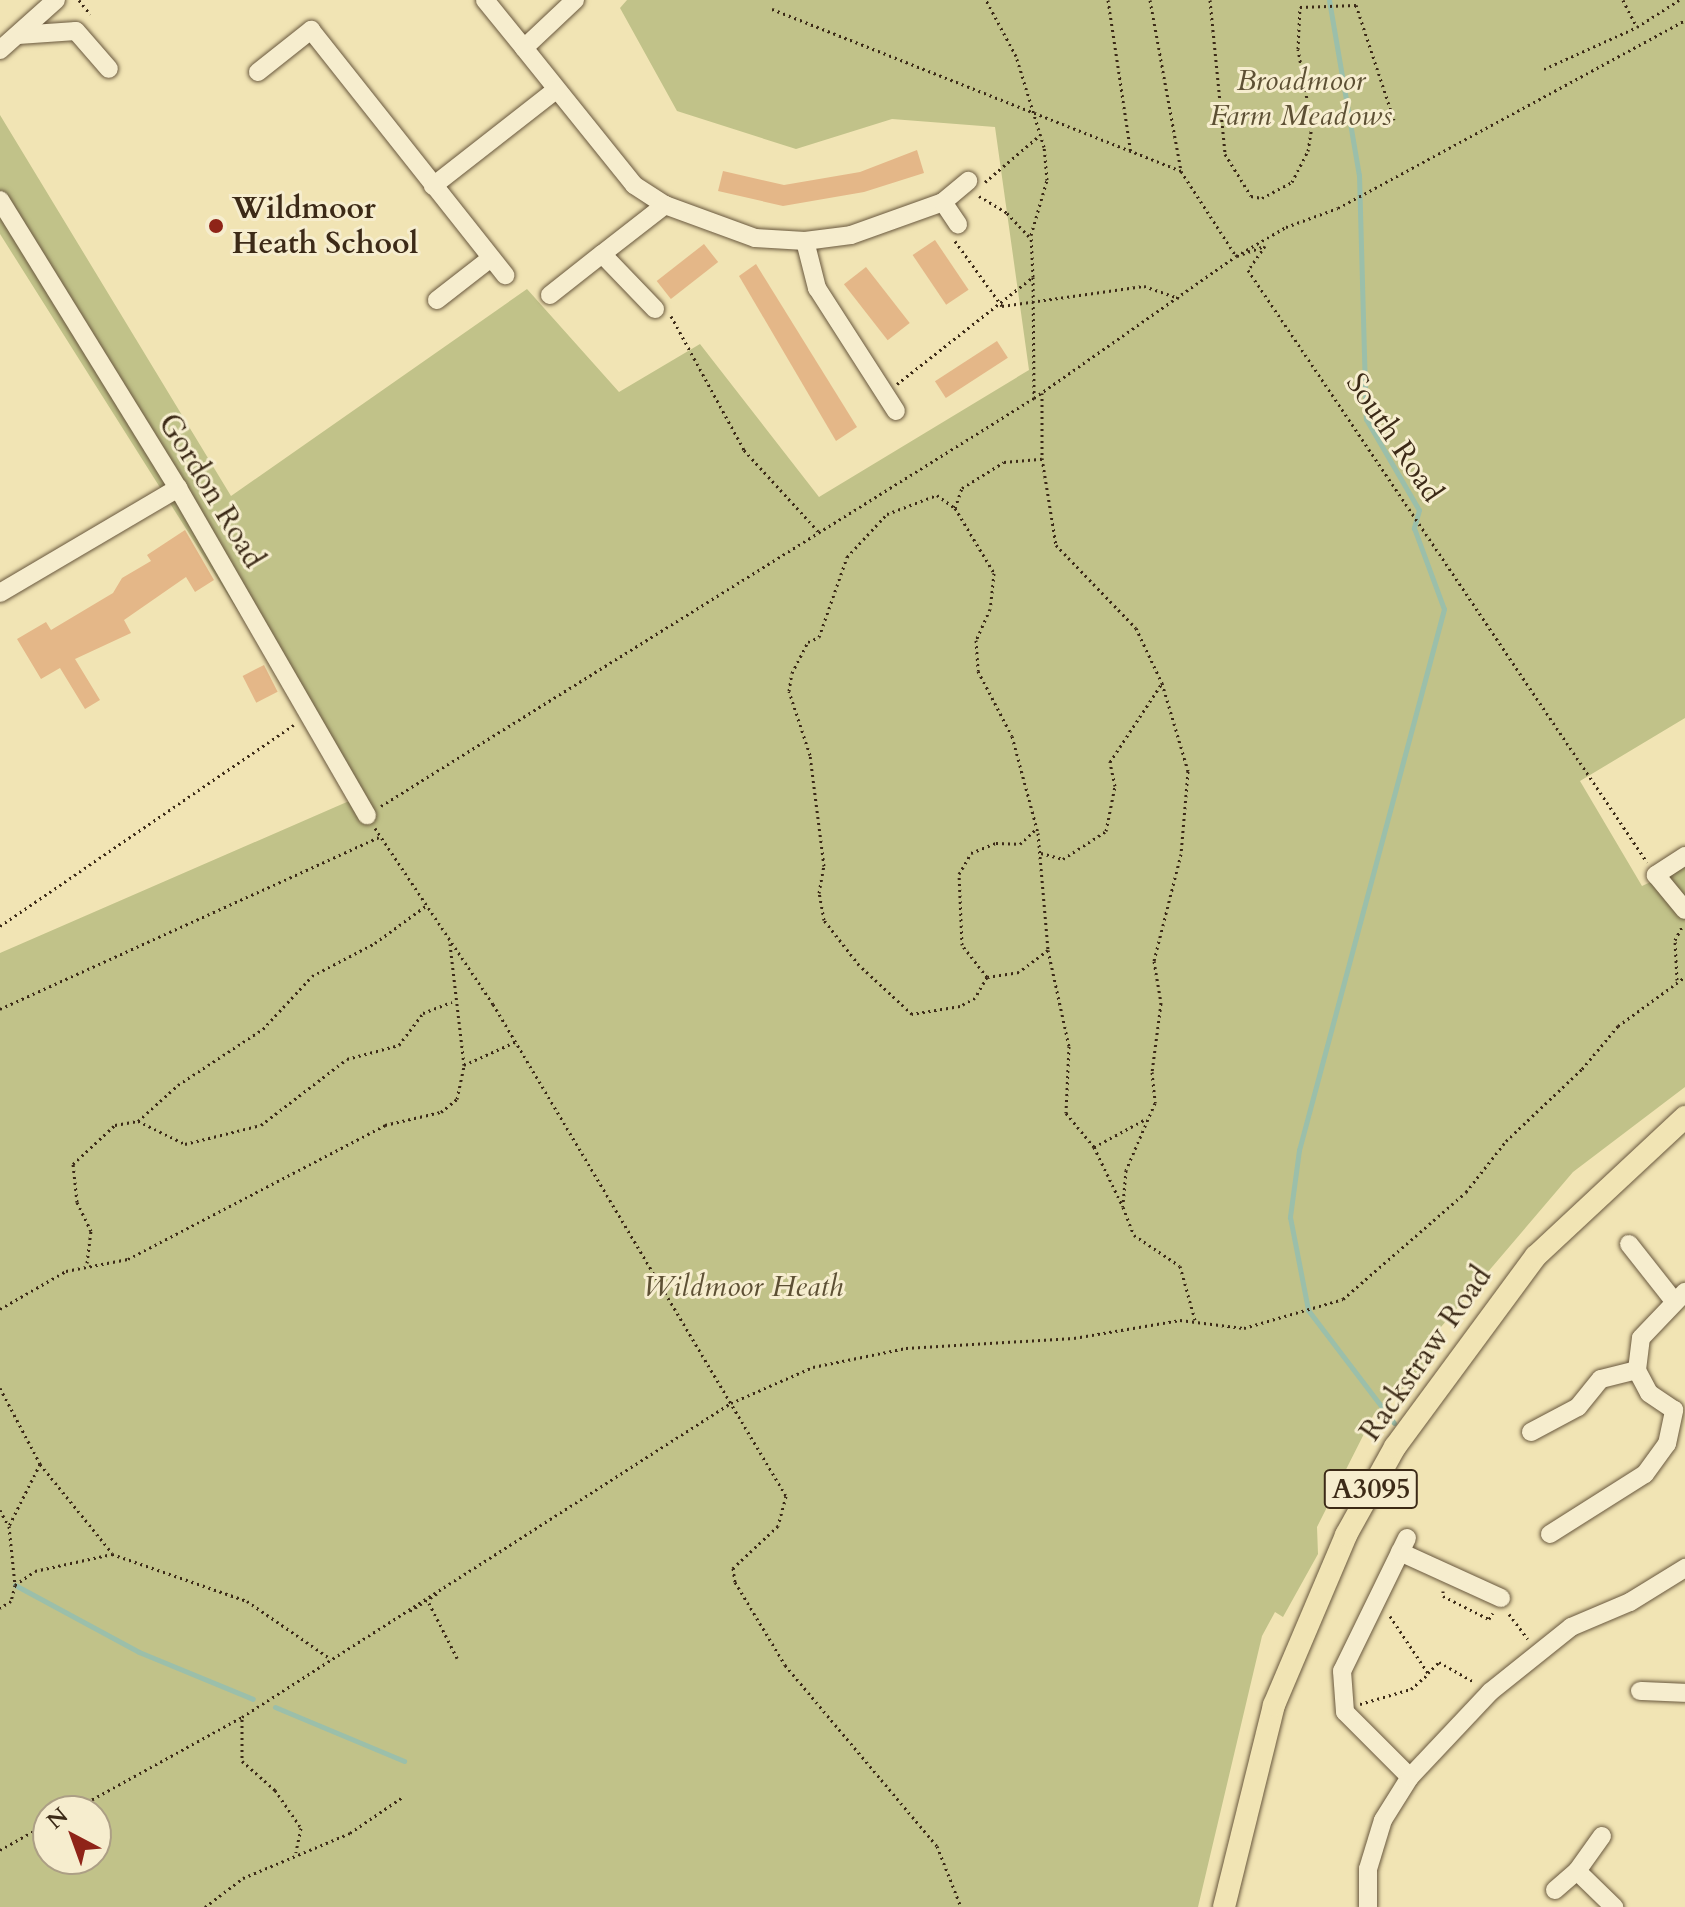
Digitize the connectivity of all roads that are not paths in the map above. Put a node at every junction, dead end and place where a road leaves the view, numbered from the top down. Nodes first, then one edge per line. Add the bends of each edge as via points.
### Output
1 (56, 0) edge
2 (485, 0) edge
3 (575, 0) edge
4 (18, 35) junction
5 (524, 48) junction
6 (0, 50) edge
7 (109, 69) dead end
8 (258, 72) dead end
9 (556, 90) junction
10 (968, 181) dead end
11 (433, 186) junction
12 (0, 200) edge
13 (943, 202) junction
14 (665, 205) junction
15 (958, 224) road end
16 (805, 241) junction
17 (602, 254) junction
18 (491, 258) junction
19 (505, 275) dead end
20 (550, 295) dead end
21 (437, 300) dead end
22 (661, 308) road end
23 (896, 411) dead end
24 (178, 488) junction
25 (0, 593) edge
26 (367, 815) road end
27 (1685, 856) edge
28 (1685, 910) edge
29 (1685, 1117) edge
30 (1629, 1244) dead end
31 (1680, 1296) edge
32 (1637, 1370) junction
33 (1679, 1411) edge
34 (1531, 1432) dead end
35 (1550, 1534) dead end
36 (1685, 1568) edge
37 (1501, 1598) dead end
38 (1640, 1691) dead end
39 (1685, 1693) edge
40 (1410, 1777) junction
41 (1602, 1836) dead end
42 (1577, 1871) junction
43 (1555, 1890) dead end
44 (1224, 1907) edge
45 (1368, 1907) edge
46 (1614, 1907) edge

1 - 4 street
2 - 5 street
3 - 5 street
4 - 6 street
4 - 7 street via 76,31
5 - 9 street
8 - 11 street via 311,30
9 - 11 street
9 - 14 street via 634,185
10 - 13 street
11 - 18 street
12 - 24 street, Gordon Road
13 - 15 street
13 - 16 street via 851,235
14 - 16 street via 755,238
14 - 17 street
16 - 23 street via 817,288
17 - 20 street
17 - 22 street
18 - 19 street
18 - 21 street
24 - 25 street
24 - 26 street, Gordon Road
27 - 28 street via 1656,875
29 - 44 main road, Rackstraw Road / A3095 via 1536,1256 1395,1447 1346,1535 1274,1705
30 - 31 street
31 - 32 street via 1641,1338
32 - 33 street via 1649,1393
32 - 34 street via 1601,1379 1578,1407
33 - 35 street via 1667,1444 1645,1474
36 - 40 street via 1630,1602 1571,1627 1490,1692
37 - 40 street via 1403,1545 1342,1671 1344,1706 1369,1740
38 - 39 street
40 - 45 street via 1383,1820 1368,1869
41 - 42 street
42 - 43 street
42 - 46 street

